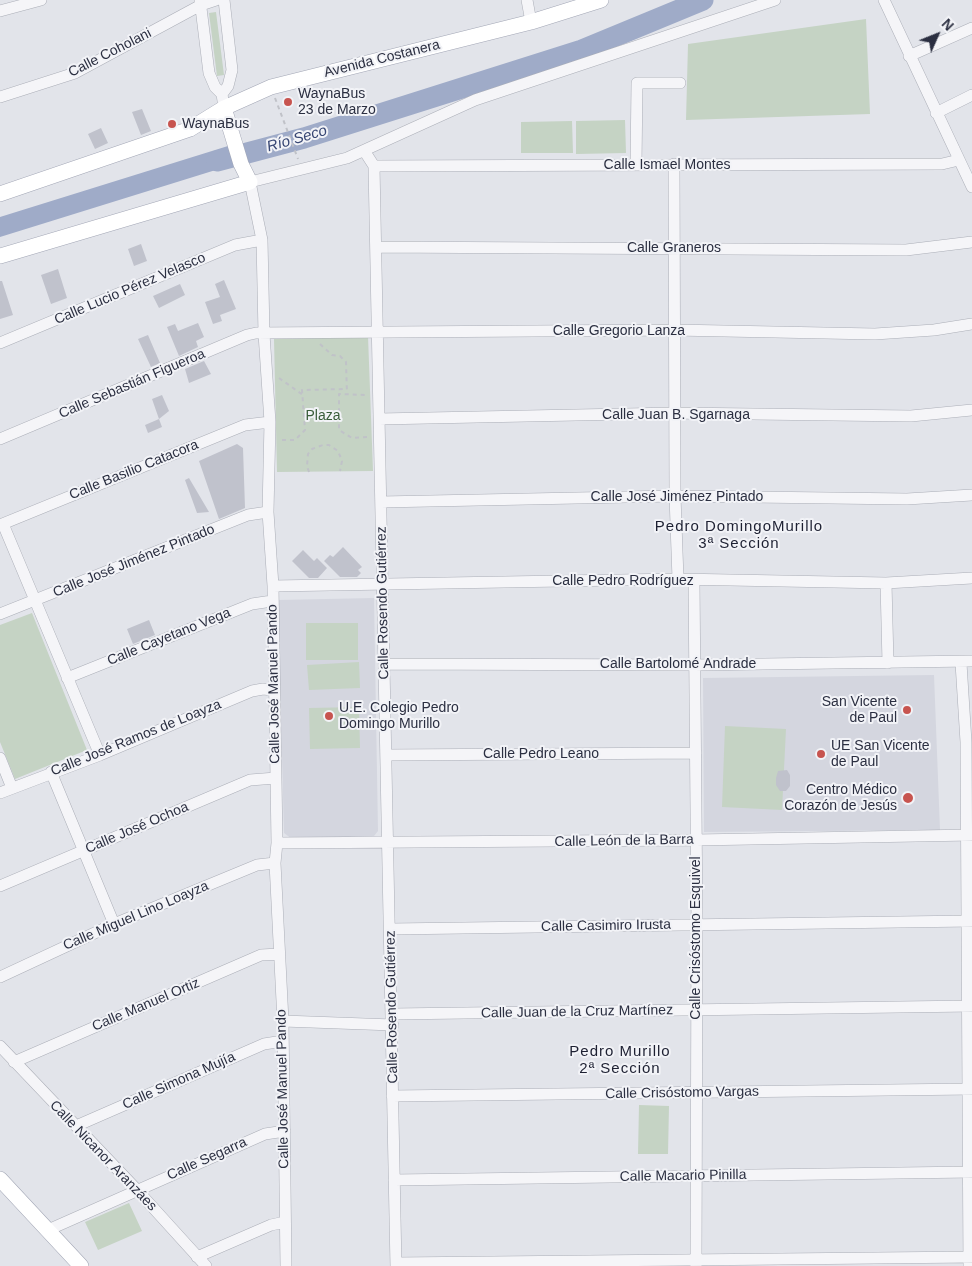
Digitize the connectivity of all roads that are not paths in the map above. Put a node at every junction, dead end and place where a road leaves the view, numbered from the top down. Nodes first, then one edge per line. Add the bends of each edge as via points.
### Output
1 (41, 0) edge
2 (216, 0) edge
3 (224, 0) edge
4 (527, 0) edge
5 (601, 0) edge
6 (775, 0) edge
7 (884, 0) edge
8 (200, 2) edge
9 (0, 12) edge
10 (531, 22) junction
11 (972, 28) edge
12 (909, 56) junction
13 (680, 82) dead end
14 (972, 95) edge
15 (0, 97) edge
16 (223, 101) junction
17 (936, 113) junction
18 (365, 152) junction
19 (959, 160) junction
20 (636, 164) junction
21 (674, 164) junction
22 (374, 166) junction
23 (250, 182) junction
24 (972, 187) edge
25 (0, 194) edge
26 (262, 240) junction
27 (972, 242) edge
28 (376, 247) junction
29 (675, 248) junction
30 (0, 256) edge
31 (972, 324) edge
32 (674, 330) junction
33 (377, 332) junction
34 (264, 334) junction
35 (0, 343) edge
36 (972, 410) edge
37 (675, 413) junction
38 (379, 419) junction
39 (270, 422) junction
40 (0, 439) edge
41 (972, 495) edge
42 (675, 496) junction
43 (381, 502) junction
44 (268, 512) junction
45 (2, 525) edge
46 (972, 578) edge
47 (678, 579) junction
48 (694, 580) junction
49 (886, 583) junction
50 (273, 586) junction
51 (383, 586) junction
52 (35, 600) junction
53 (272, 601) junction
54 (0, 614) edge
55 (966, 662) edge
56 (888, 663) junction
57 (384, 664) junction
58 (695, 665) junction
59 (68, 678) junction
60 (274, 690) junction
61 (969, 742) edge
62 (696, 753) junction
63 (100, 755) junction
64 (386, 755) junction
65 (0, 758) edge
66 (51, 772) junction
67 (276, 778) junction
68 (12, 788) junction
69 (0, 793) edge
70 (968, 835) edge
71 (696, 840) junction
72 (277, 843) junction
73 (388, 843) junction
74 (82, 851) junction
75 (275, 863) junction
76 (0, 886) edge
77 (969, 921) edge
78 (114, 924) junction
79 (697, 925) junction
80 (391, 929) junction
81 (279, 954) junction
82 (0, 976) edge
83 (970, 1006) edge
84 (696, 1010) junction
85 (393, 1019) junction
86 (283, 1021) junction
87 (283, 1041) junction
88 (0, 1046) edge
89 (14, 1062) junction
90 (970, 1089) edge
91 (695, 1094) junction
92 (392, 1096) junction
93 (76, 1126) junction
94 (285, 1131) junction
95 (970, 1172) edge
96 (695, 1176) junction
97 (0, 1179) edge
98 (394, 1180) junction
99 (137, 1190) junction
100 (285, 1222) junction
101 (48, 1230) junction
102 (197, 1257) junction
103 (970, 1260) edge
104 (696, 1263) edge
105 (396, 1264) edge
106 (81, 1266) edge
107 (206, 1266) edge
108 (286, 1266) edge

1 - 9 street
2 - 8 street, Calle Coholani
3 - 16 street via 232,70
4 - 10 street
5 - 10 main road, Avenida Costanera
6 - 18 street via 475,100 392,136
7 - 12 street
8 - 15 street, Calle Coholani via 75,73
8 - 16 street via 209,74
10 - 16 main road, Avenida Costanera
11 - 12 street
12 - 17 street
13 - 20 street via 637,83
14 - 17 street
16 - 23 main road, Calle José Manuel Pando via 241,164
16 - 25 main road, Avenida Costanera via 190,129
17 - 19 street
18 - 22 street
18 - 23 street
19 - 21 street, Calle Ismael Montes via 942,164
19 - 24 street
20 - 21 street, Calle Ismael Montes
20 - 22 street, Calle Ismael Montes
21 - 29 street
22 - 28 street, Calle Rosendo Gutiérrez
23 - 26 street, Calle José Manuel Pando
23 - 30 main road
26 - 34 street, Calle José Manuel Pando
26 - 35 street, Calle Lucio Pérez Velasco via 235,245
27 - 29 street, Calle Graneros via 906,250
28 - 29 street, Calle Graneros
28 - 33 street, Calle Rosendo Gutiérrez
29 - 32 street
31 - 32 street, Calle Gregorio Lanza via 874,334
32 - 33 street, Calle Gregorio Lanza
32 - 37 street
33 - 34 street, Calle Gregorio Lanza
33 - 38 street, Calle Rosendo Gutiérrez
34 - 39 street, Calle José Manuel Pando
34 - 40 street, Calle Sebastián Figueroa via 247,335
36 - 37 street, Calle Juan B. Sgarnaga via 911,416
37 - 38 street, Calle Juan B. Sgarnaga
37 - 42 street
38 - 43 street, Calle Rosendo Gutiérrez
39 - 44 street, Calle José Manuel Pando
39 - 45 street, Calle Basilio Catacora via 245,425
41 - 42 street, Calle José Jiménez Pintado via 908,499
42 - 43 street, Calle José Jiménez Pintado
42 - 47 street
43 - 51 street, Calle Rosendo Gutiérrez
44 - 50 street, Calle José Manuel Pando
44 - 52 street, Calle José Jiménez Pintado via 248,515
45 - 52 street
46 - 49 street, Calle Pedro Rodríguez
47 - 48 street, Calle Pedro Rodríguez
47 - 51 street, Calle Pedro Rodríguez
48 - 49 street, Calle Pedro Rodríguez
48 - 58 street, Calle Crisóstomo Esquivel
49 - 56 street
50 - 51 street, Calle Pedro Rodríguez
50 - 53 street, Calle José Manuel Pando
51 - 57 street, Calle Rosendo Gutiérrez
52 - 54 street, Calle José Jiménez Pintado
52 - 59 street
53 - 59 street, Calle Cayetano Vega via 252,604
53 - 60 street, Calle José Manuel Pando
55 - 56 street, Calle Bartolomé Andrade
55 - 61 street
56 - 58 street, Calle Bartolomé Andrade
57 - 58 street, Calle Bartolomé Andrade
57 - 64 street, Calle Rosendo Gutiérrez
58 - 62 street, Calle Crisóstomo Esquivel
59 - 63 street
60 - 63 street, Calle José Ramos de Loayza via 252,692
60 - 67 street, Calle José Manuel Pando
61 - 70 street
62 - 64 street, Calle Pedro Leano
62 - 71 street, Calle Crisóstomo Esquivel
63 - 66 street, Calle José Ramos de Loayza
64 - 73 street, Calle Rosendo Gutiérrez
65 - 68 street
66 - 68 street, Calle José Ramos de Loayza
66 - 74 street
67 - 72 street, Calle José Manuel Pando
67 - 74 street, Calle José Ochoa via 250,780
68 - 69 street, Calle José Ramos de Loayza
70 - 71 street, Calle León de la Barra
70 - 77 street
71 - 73 street, Calle León de la Barra
71 - 79 street, Calle Crisóstomo Esquivel
72 - 73 street, Calle León de la Barra
72 - 75 street, Calle José Manuel Pando
73 - 80 street, Calle Rosendo Gutiérrez
74 - 76 street, Calle José Ochoa
74 - 78 street
75 - 78 street, Calle Miguel Lino Loayza via 257,865
75 - 81 street, Calle José Manuel Pando
77 - 79 street, Calle Casimiro Irusta
77 - 83 street
78 - 82 street, Calle Miguel Lino Loayza
79 - 80 street, Calle Casimiro Irusta
79 - 84 street, Calle Crisóstomo Esquivel
80 - 85 street, Calle Rosendo Gutiérrez
81 - 86 street, Calle José Manuel Pando
81 - 89 street, Calle Manuel Ortiz via 261,955
83 - 84 street, Calle Juan de la Cruz Martínez
83 - 90 street
84 - 85 street, Calle Juan de la Cruz Martínez
84 - 91 street, Calle Crisóstomo Esquivel
85 - 86 street, Calle Juan de la Cruz Martínez
85 - 92 street, Calle Rosendo Gutiérrez
86 - 87 street, Calle José Manuel Pando
87 - 93 street, Calle Simona Mujía via 264,1044
87 - 94 street, Calle José Manuel Pando
88 - 89 street, Calle Nicanor Aranzáes
89 - 93 street, Calle Nicanor Aranzáes
90 - 91 street, Calle Crisóstomo Vargas
90 - 95 street
91 - 92 street, Calle Crisóstomo Vargas
91 - 96 street, Calle Crisóstomo Esquivel
92 - 98 street, Calle Rosendo Gutiérrez
93 - 99 street, Calle Nicanor Aranzáes
94 - 99 street, Calle Segarra via 265,1134
94 - 100 street, Calle José Manuel Pando
95 - 96 street, Calle Macario Pinilla
95 - 103 street
96 - 98 street, Calle Macario Pinilla
96 - 104 street, Calle Crisóstomo Esquivel
97 - 101 main road
98 - 105 street, Calle Rosendo Gutiérrez
99 - 101 street, Calle Segarra
99 - 102 street, Calle Nicanor Aranzáes
100 - 102 street
100 - 108 street, Calle José Manuel Pando
101 - 106 main road
102 - 107 street, Calle Nicanor Aranzáes
103 - 104 street
104 - 105 street

